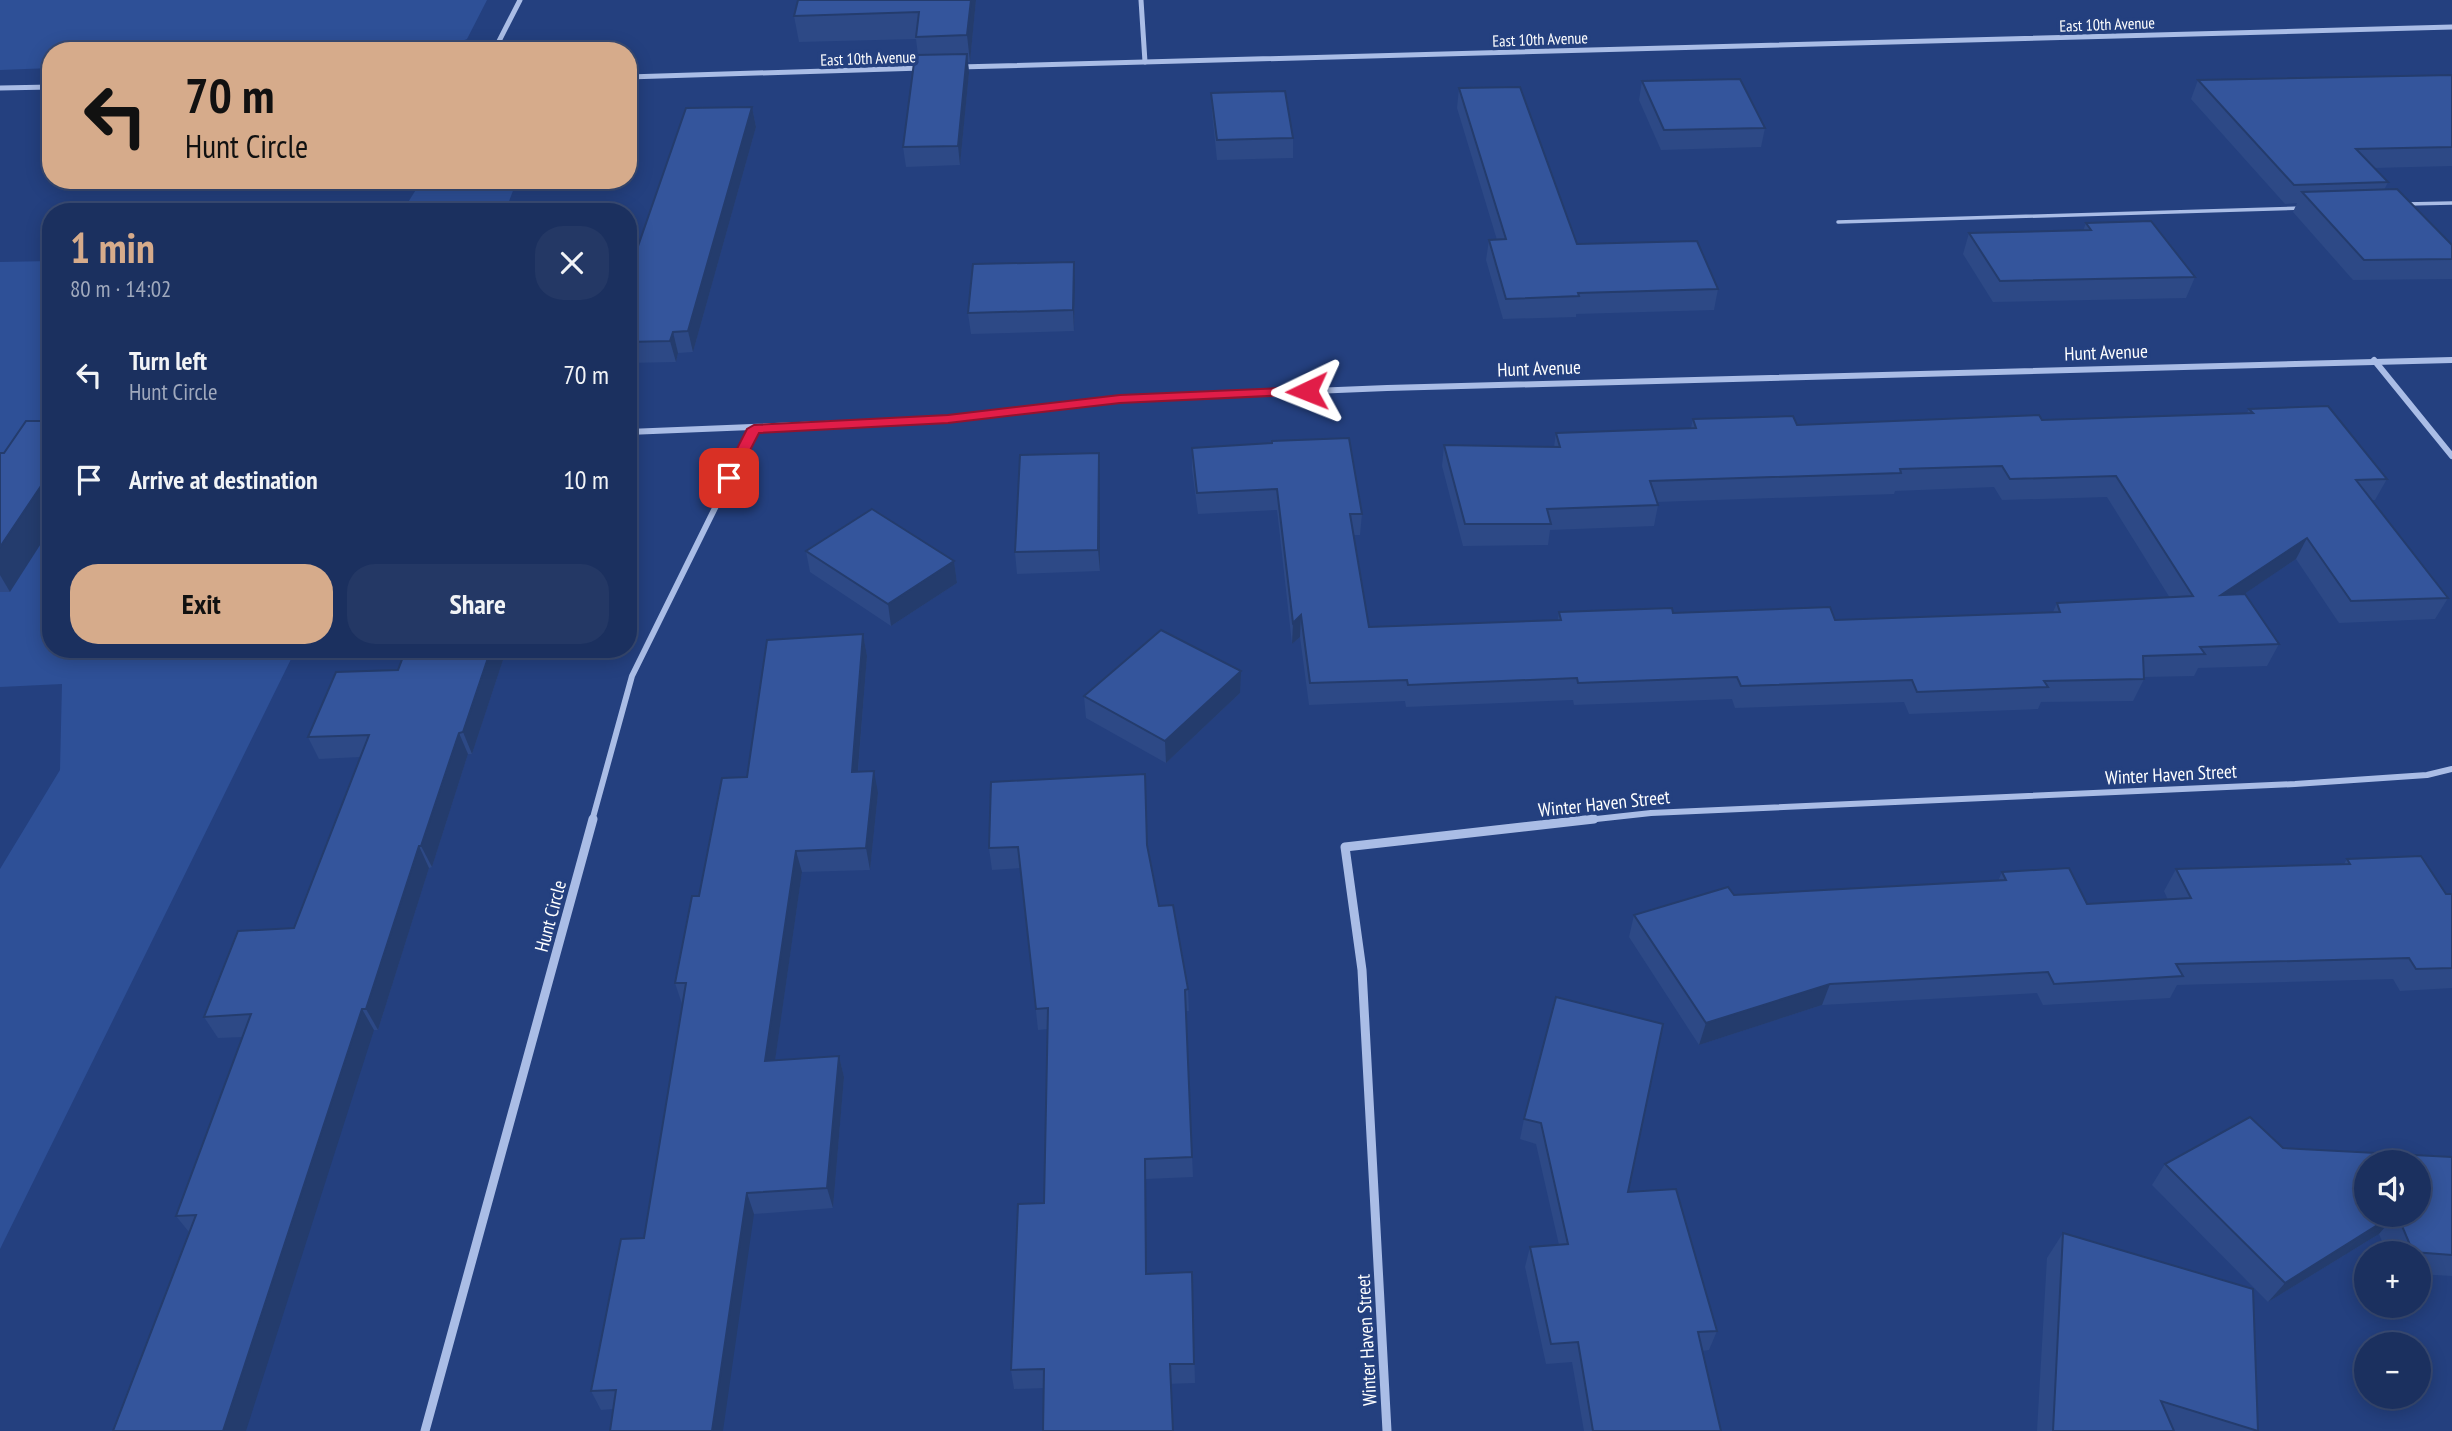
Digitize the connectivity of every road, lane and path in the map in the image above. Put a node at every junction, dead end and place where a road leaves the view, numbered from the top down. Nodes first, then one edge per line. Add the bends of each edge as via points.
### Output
1 (520, 0) edge
2 (1141, 0) edge
3 (2452, 27) edge
4 (499, 42) edge
5 (1145, 62) junction
6 (936, 68) edge
7 (950, 68) edge
8 (637, 77) edge
9 (42, 87) edge
10 (0, 89) edge
11 (2452, 203) edge
12 (2396, 205) edge
13 (2312, 207) edge
14 (1838, 222) dead end
15 (2374, 360) junction
16 (2452, 360) edge
17 (754, 429) junction
18 (637, 432) edge
19 (2452, 456) edge
20 (2452, 769) edge
21 (425, 1431) edge
22 (1387, 1431) edge

1 - 4 street
2 - 5 street
3 - 5 street, East 10th Avenue
5 - 7 street, East 10th Avenue
6 - 8 street, East 10th Avenue
9 - 10 street
11 - 12 lane
13 - 14 lane
15 - 16 street, Hunt Avenue
15 - 17 street, Hunt Avenue via 1120,399 948,419
15 - 19 street
17 - 18 street, Hunt Avenue
17 - 21 street, Hunt Circle via 632,676
20 - 22 street, Winter Haven Street via 2427,775 2295,784 1651,813 1345,847 1362,970

